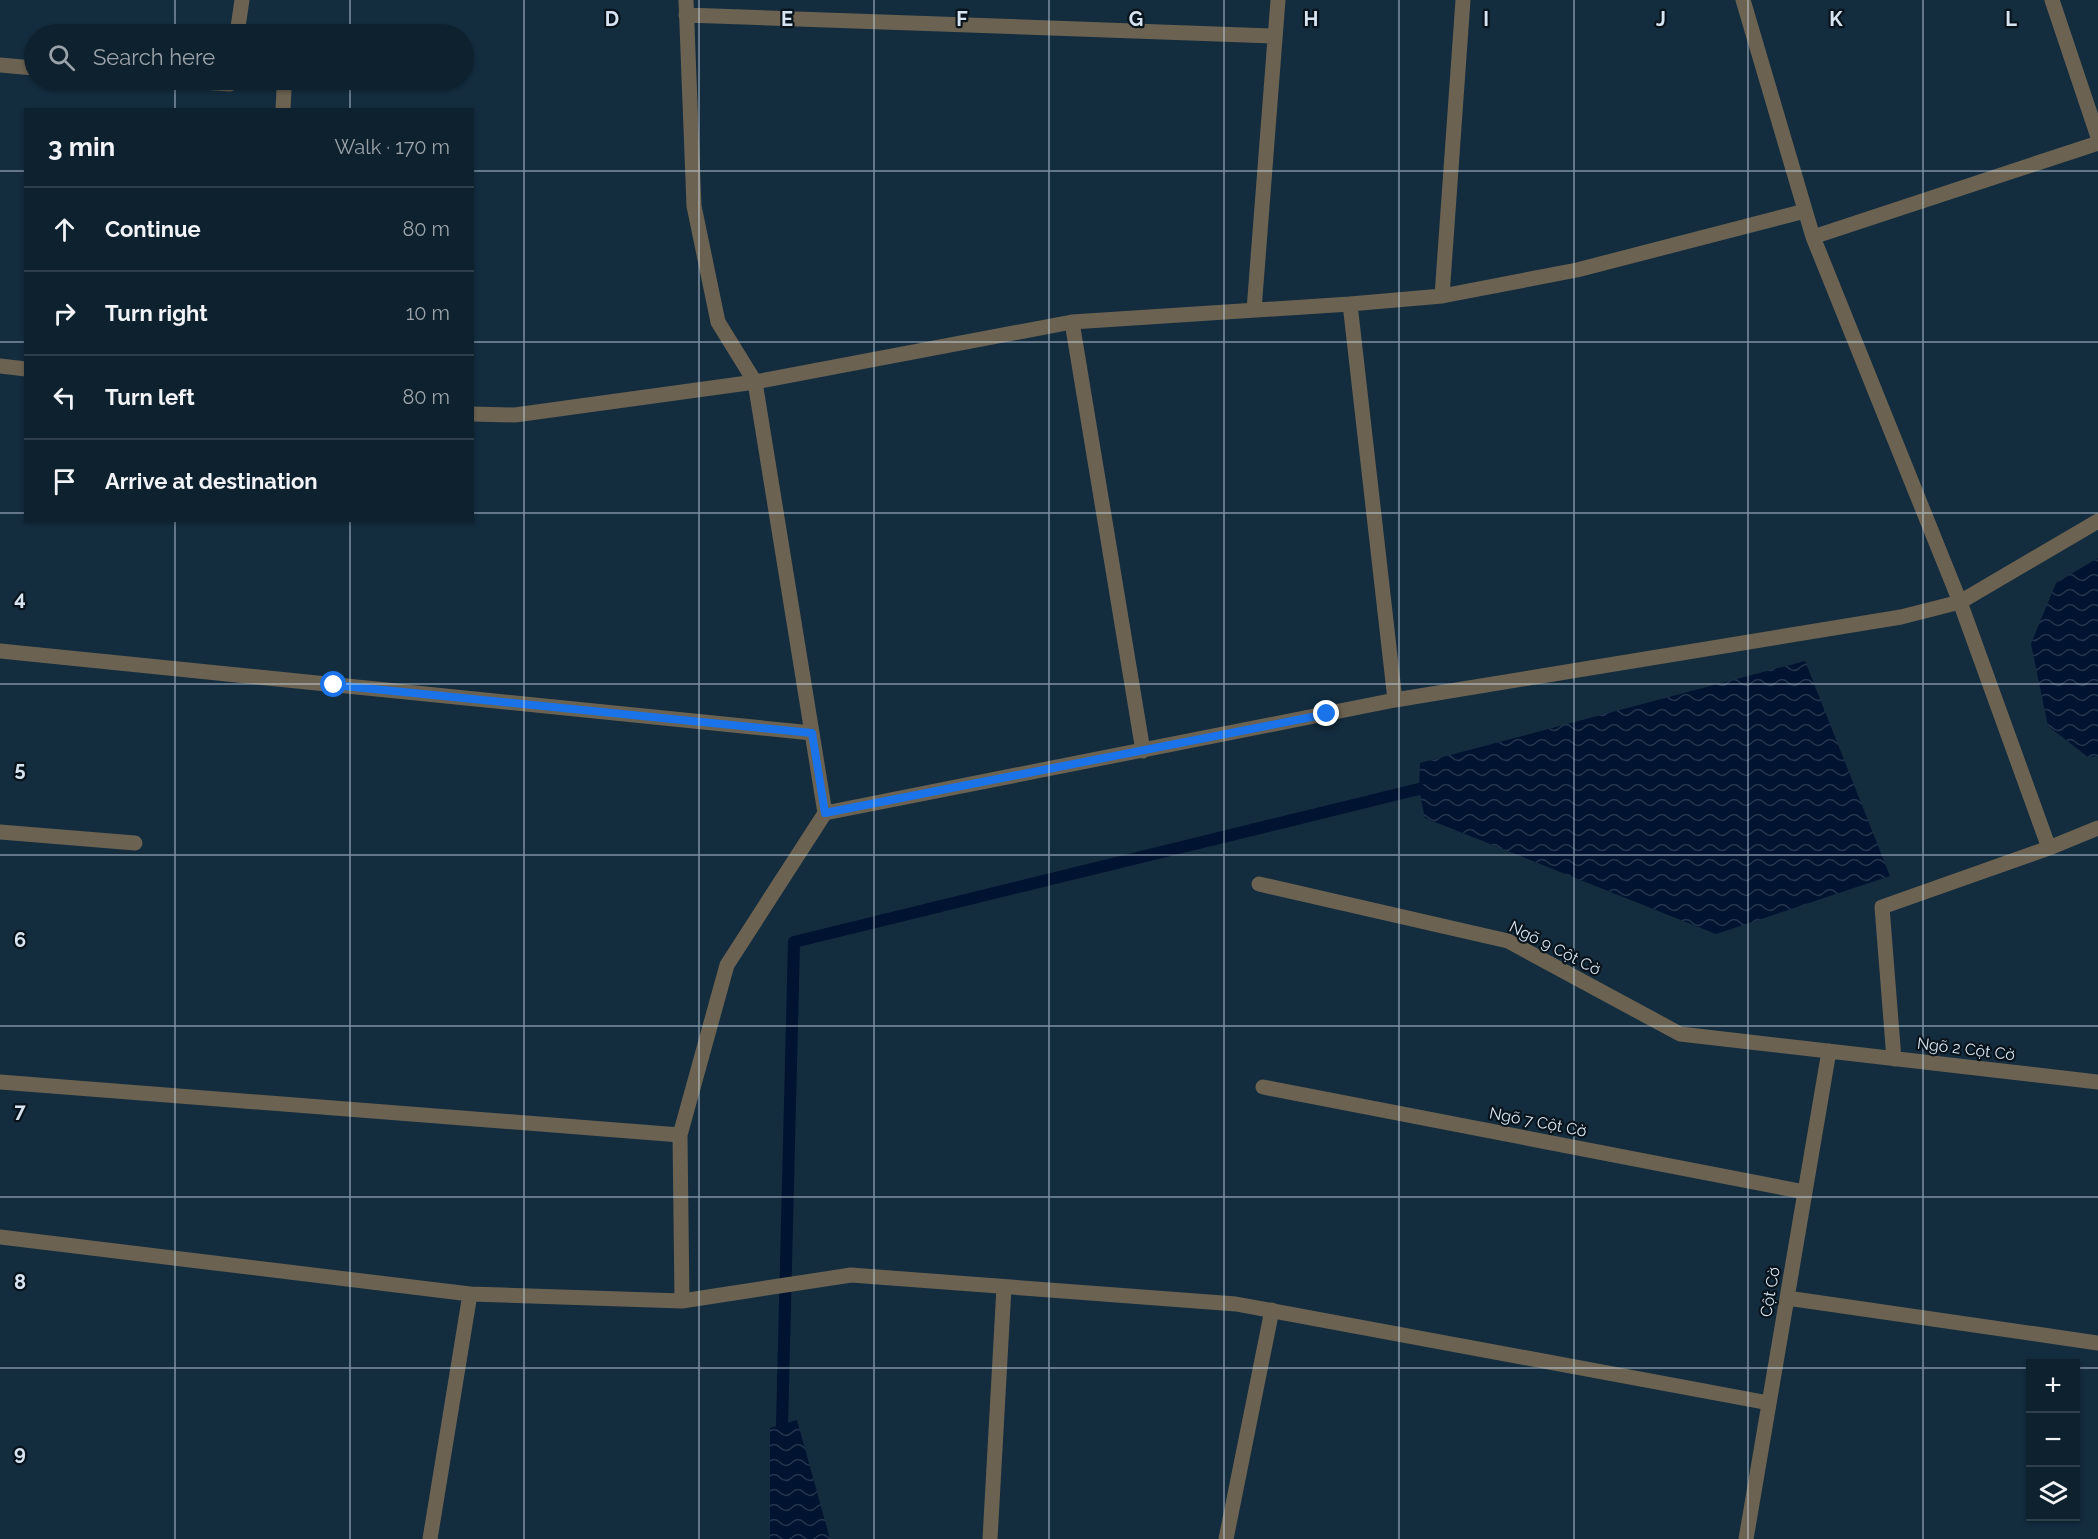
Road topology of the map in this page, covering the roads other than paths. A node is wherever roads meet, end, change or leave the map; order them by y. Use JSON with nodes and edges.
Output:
{"nodes":[{"id":1,"x":242,"y":0,"type":"edge"},
{"id":2,"x":1278,"y":0,"type":"edge"},
{"id":3,"x":1463,"y":0,"type":"edge"},
{"id":4,"x":1743,"y":0,"type":"edge"},
{"id":5,"x":2052,"y":0,"type":"edge"},
{"id":6,"x":686,"y":8,"type":"edge"},
{"id":7,"x":238,"y":24,"type":"edge"},
{"id":8,"x":1275,"y":36,"type":"junction"},
{"id":9,"x":0,"y":65,"type":"edge"},
{"id":10,"x":24,"y":67,"type":"edge"},
{"id":11,"x":284,"y":90,"type":"edge"},
{"id":12,"x":283,"y":108,"type":"edge"},
{"id":13,"x":2098,"y":137,"type":"edge"},
{"id":14,"x":2098,"y":143,"type":"edge"},
{"id":15,"x":1806,"y":211,"type":"junction"},
{"id":16,"x":1813,"y":237,"type":"junction"},
{"id":17,"x":1442,"y":296,"type":"junction"},
{"id":18,"x":1350,"y":304,"type":"junction"},
{"id":19,"x":1254,"y":310,"type":"junction"},
{"id":20,"x":1072,"y":322,"type":"junction"},
{"id":21,"x":0,"y":366,"type":"edge"},
{"id":22,"x":24,"y":369,"type":"edge"},
{"id":23,"x":755,"y":382,"type":"junction"},
{"id":24,"x":474,"y":414,"type":"edge"},
{"id":25,"x":2098,"y":521,"type":"edge"},
{"id":26,"x":1960,"y":602,"type":"junction"},
{"id":27,"x":0,"y":651,"type":"edge"},
{"id":28,"x":1395,"y":700,"type":"junction"},
{"id":29,"x":812,"y":733,"type":"junction"},
{"id":30,"x":1143,"y":751,"type":"junction"},
{"id":31,"x":825,"y":813,"type":"junction"},
{"id":32,"x":2098,"y":828,"type":"edge"},
{"id":33,"x":0,"y":832,"type":"edge"},
{"id":34,"x":135,"y":843,"type":"dead end"},
{"id":35,"x":2049,"y":848,"type":"junction"},
{"id":36,"x":1259,"y":884,"type":"dead end"},
{"id":37,"x":1829,"y":1051,"type":"junction"},
{"id":38,"x":1894,"y":1059,"type":"junction"},
{"id":39,"x":0,"y":1082,"type":"edge"},
{"id":40,"x":2098,"y":1082,"type":"edge"},
{"id":41,"x":1263,"y":1087,"type":"dead end"},
{"id":42,"x":680,"y":1135,"type":"junction"},
{"id":43,"x":1805,"y":1192,"type":"junction"},
{"id":44,"x":0,"y":1237,"type":"edge"},
{"id":45,"x":1004,"y":1287,"type":"junction"},
{"id":46,"x":470,"y":1294,"type":"junction"},
{"id":47,"x":1787,"y":1298,"type":"junction"},
{"id":48,"x":682,"y":1301,"type":"junction"},
{"id":49,"x":1272,"y":1310,"type":"junction"},
{"id":50,"x":2098,"y":1343,"type":"edge"},
{"id":51,"x":1769,"y":1403,"type":"junction"},
{"id":52,"x":430,"y":1539,"type":"edge"},
{"id":53,"x":990,"y":1539,"type":"edge"},
{"id":54,"x":1226,"y":1539,"type":"edge"},
{"id":55,"x":1746,"y":1539,"type":"edge"}],
"edges":[{"from":1,"to":7,"type":"street"},
{"from":2,"to":8,"type":"street"},
{"from":3,"to":17,"type":"street"},
{"from":4,"to":15,"type":"street"},
{"from":5,"to":13,"type":"street"},
{"from":6,"to":8,"type":"street"},
{"from":6,"to":23,"type":"street"},
{"from":8,"to":19,"type":"street"},
{"from":9,"to":10,"type":"street"},
{"from":11,"to":12,"type":"street"},
{"from":14,"to":16,"type":"street"},
{"from":15,"to":16,"type":"street"},
{"from":15,"to":17,"type":"street"},
{"from":16,"to":26,"type":"street"},
{"from":17,"to":18,"type":"street"},
{"from":18,"to":19,"type":"street"},
{"from":18,"to":28,"type":"street"},
{"from":19,"to":20,"type":"street"},
{"from":20,"to":23,"type":"street"},
{"from":20,"to":30,"type":"street"},
{"from":21,"to":22,"type":"street"},
{"from":23,"to":24,"type":"street"},
{"from":23,"to":29,"type":"street"},
{"from":25,"to":26,"type":"street"},
{"from":26,"to":28,"type":"street"},
{"from":26,"to":35,"type":"street"},
{"from":27,"to":29,"type":"street"},
{"from":28,"to":30,"type":"street"},
{"from":29,"to":31,"type":"street"},
{"from":30,"to":31,"type":"street"},
{"from":31,"to":42,"type":"street"},
{"from":32,"to":35,"type":"street"},
{"from":33,"to":34,"type":"street"},
{"from":35,"to":38,"type":"street"},
{"from":36,"to":37,"type":"street","name":"Ngõ 9 Cột Cờ"},
{"from":37,"to":38,"type":"street","name":"Ngõ 2 Cột Cờ"},
{"from":37,"to":43,"type":"street","name":"Cột Cờ"},
{"from":38,"to":40,"type":"street","name":"Ngõ 2 Cột Cờ"},
{"from":39,"to":42,"type":"street"},
{"from":41,"to":43,"type":"street","name":"Ngõ 7 Cột Cờ"},
{"from":42,"to":48,"type":"street"},
{"from":43,"to":47,"type":"street","name":"Cột Cờ"},
{"from":44,"to":46,"type":"street"},
{"from":45,"to":48,"type":"street"},
{"from":45,"to":49,"type":"street"},
{"from":45,"to":53,"type":"street"},
{"from":46,"to":48,"type":"street"},
{"from":46,"to":52,"type":"street"},
{"from":47,"to":50,"type":"street"},
{"from":47,"to":51,"type":"street","name":"Cột Cờ"},
{"from":49,"to":51,"type":"street"},
{"from":49,"to":54,"type":"street"},
{"from":51,"to":55,"type":"street","name":"Cột Cờ"}]}
